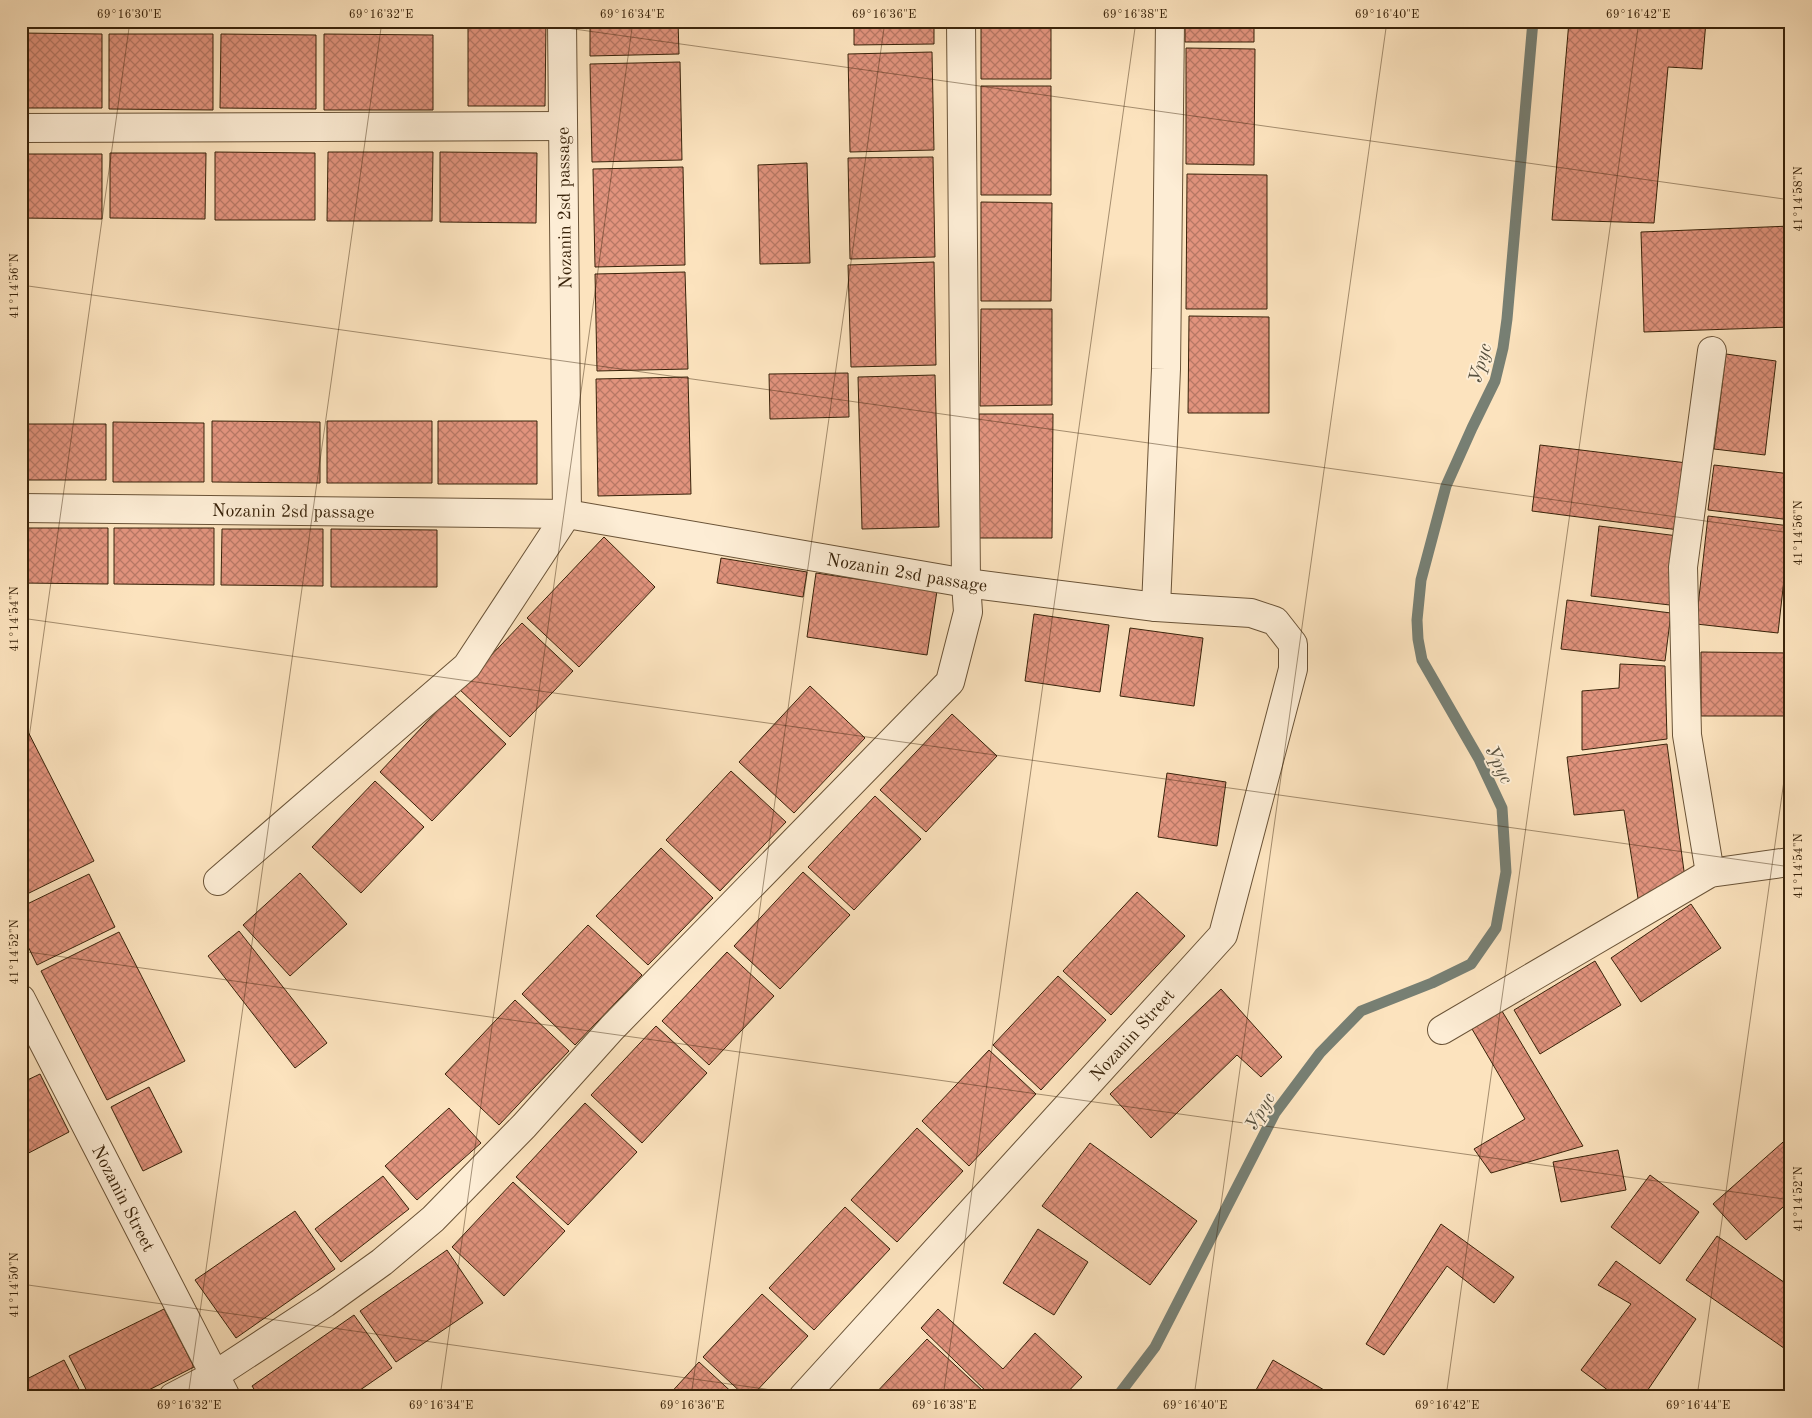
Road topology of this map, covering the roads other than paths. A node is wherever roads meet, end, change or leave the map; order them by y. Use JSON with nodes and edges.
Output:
{"nodes":[{"id":1,"x":562,"y":21,"type":"edge"},
{"id":2,"x":961,"y":21,"type":"edge"},
{"id":3,"x":1170,"y":21,"type":"edge"},
{"id":4,"x":563,"y":126,"type":"junction"},
{"id":5,"x":21,"y":128,"type":"edge"},
{"id":6,"x":1712,"y":351,"type":"dead end"},
{"id":7,"x":21,"y":508,"type":"edge"},
{"id":8,"x":567,"y":514,"type":"junction"},
{"id":9,"x":966,"y":583,"type":"junction"},
{"id":10,"x":1156,"y":607,"type":"junction"},
{"id":11,"x":1251,"y":613,"type":"joint"},
{"id":12,"x":1791,"y":864,"type":"edge"},
{"id":13,"x":1710,"y":874,"type":"junction"},
{"id":14,"x":218,"y":882,"type":"dead end"},
{"id":15,"x":21,"y":999,"type":"edge"},
{"id":16,"x":1442,"y":1030,"type":"dead end"},
{"id":17,"x":30,"y":1041,"type":"edge"},
{"id":18,"x":220,"y":1386,"type":"edge"},
{"id":19,"x":173,"y":1397,"type":"edge"},
{"id":20,"x":803,"y":1397,"type":"edge"}],
"edges":[{"from":1,"to":4,"type":"street","name":"Nozanin 2sd passage"},
{"from":2,"to":9,"type":"street"},
{"from":3,"to":10,"type":"street"},
{"from":4,"to":5,"type":"street"},
{"from":4,"to":8,"type":"street","name":"Nozanin 2sd passage"},
{"from":6,"to":13,"type":"street"},
{"from":7,"to":8,"type":"street","name":"Nozanin 2sd passage"},
{"from":8,"to":9,"type":"street","name":"Nozanin 2sd passage"},
{"from":8,"to":14,"type":"street"},
{"from":9,"to":10,"type":"street","name":"Nozanin 2sd passage"},
{"from":9,"to":18,"type":"street"},
{"from":10,"to":11,"type":"street","name":"Nozanin 2sd passage"},
{"from":11,"to":20,"type":"street","name":"Nozanin Street"},
{"from":12,"to":13,"type":"street"},
{"from":13,"to":16,"type":"street"},
{"from":15,"to":17,"type":"street","name":"Nozanin Street"},
{"from":17,"to":18,"type":"street","name":"Nozanin Street"},
{"from":18,"to":19,"type":"street"}]}
